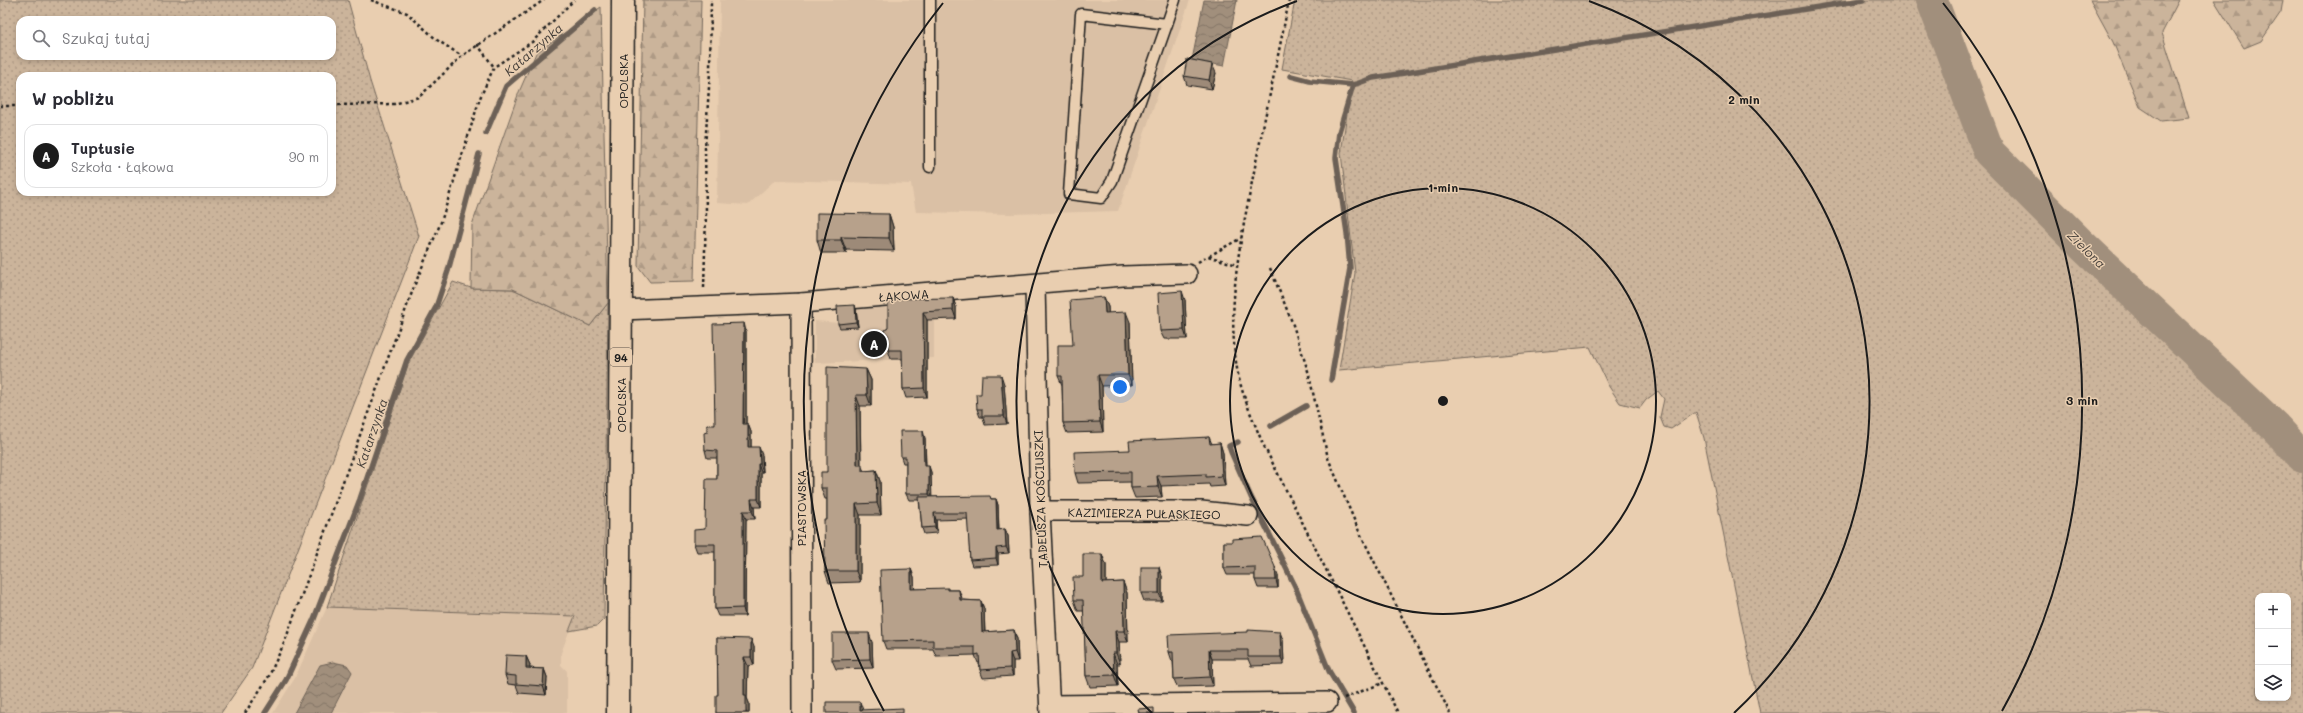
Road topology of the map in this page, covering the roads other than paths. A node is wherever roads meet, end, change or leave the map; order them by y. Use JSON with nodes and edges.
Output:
{"nodes":[{"id":1,"x":623,"y":0,"type":"edge"},
{"id":2,"x":930,"y":0,"type":"edge"},
{"id":3,"x":1175,"y":0,"type":"edge"},
{"id":4,"x":1167,"y":24,"type":"junction"},
{"id":5,"x":930,"y":167,"type":"dead end"},
{"id":6,"x":1187,"y":274,"type":"road end"},
{"id":7,"x":1034,"y":285,"type":"junction"},
{"id":8,"x":801,"y":303,"type":"junction"},
{"id":9,"x":621,"y":310,"type":"junction"},
{"id":10,"x":1040,"y":511,"type":"junction"},
{"id":11,"x":1248,"y":516,"type":"dead end"},
{"id":12,"x":1327,"y":702,"type":"dead end"},
{"id":13,"x":1050,"y":709,"type":"edge"},
{"id":14,"x":618,"y":713,"type":"edge"},
{"id":15,"x":802,"y":713,"type":"edge"}],
"edges":[{"from":1,"to":9,"type":"main road","name":"OPOLSKA","number":"94"},
{"from":2,"to":5,"type":"lane"},
{"from":3,"to":4,"type":"lane"},
{"from":4,"to":4,"type":"lane"},
{"from":6,"to":7,"type":"street","name":"ŁĄKOWA"},
{"from":7,"to":8,"type":"street","name":"ŁĄKOWA"},
{"from":7,"to":10,"type":"street","name":"TADEUSZA KOŚCIUSZKI"},
{"from":8,"to":9,"type":"street","name":"ŁĄKOWA"},
{"from":8,"to":15,"type":"street","name":"PIASTOWSKA"},
{"from":9,"to":14,"type":"main road","name":"OPOLSKA","number":"94"},
{"from":10,"to":11,"type":"street","name":"KAZIMIERZA PUŁASKIEGO"},
{"from":10,"to":13,"type":"street","name":"TADEUSZA KOŚCIUSZKI"},
{"from":12,"to":13,"type":"street"}]}
